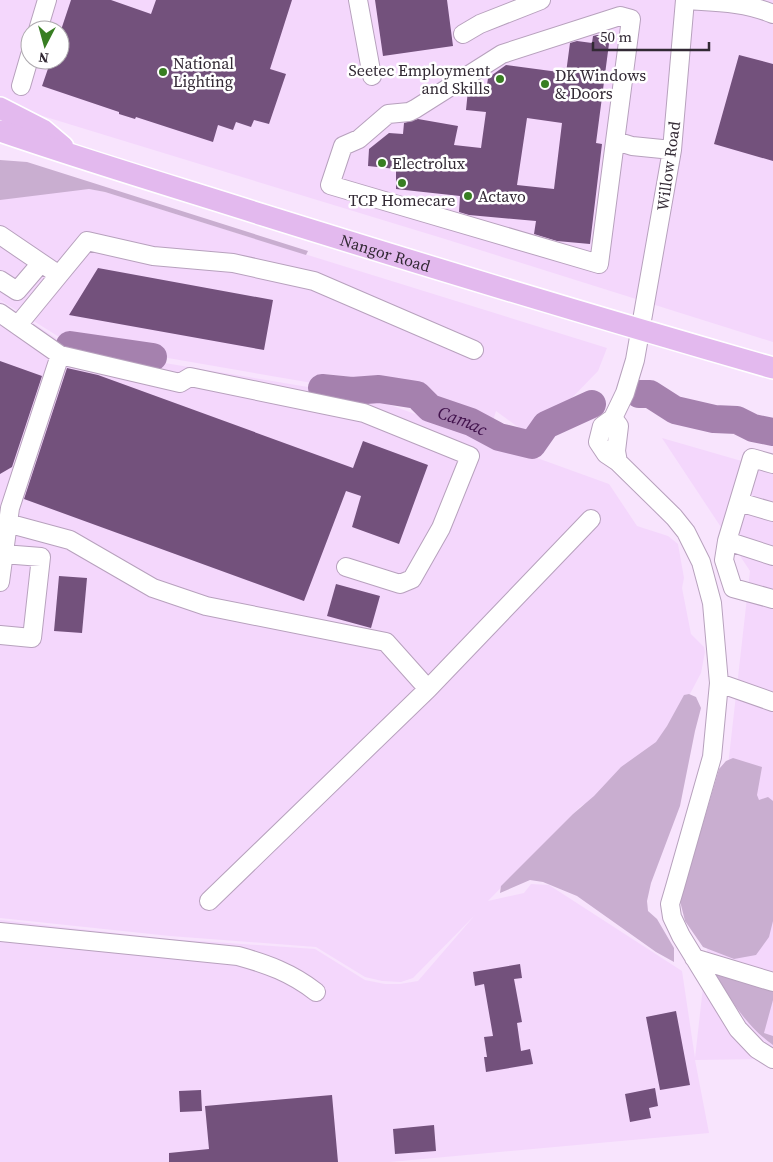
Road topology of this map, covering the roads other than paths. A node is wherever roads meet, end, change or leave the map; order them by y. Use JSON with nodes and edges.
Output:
{"nodes":[{"id":1,"x":47,"y":0,"type":"edge"},
{"id":2,"x":358,"y":0,"type":"edge"},
{"id":3,"x":541,"y":0,"type":"edge"},
{"id":4,"x":685,"y":0,"type":"edge"},
{"id":5,"x":773,"y":14,"type":"edge"},
{"id":6,"x":41,"y":20,"type":"edge"},
{"id":7,"x":463,"y":34,"type":"dead end"},
{"id":8,"x":26,"y":70,"type":"edge"},
{"id":9,"x":372,"y":76,"type":"dead end"},
{"id":10,"x":21,"y":86,"type":"dead end"},
{"id":11,"x":0,"y":108,"type":"edge"},
{"id":12,"x":6,"y":135,"type":"edge"},
{"id":13,"x":616,"y":141,"type":"junction"},
{"id":14,"x":672,"y":150,"type":"junction"},
{"id":15,"x":71,"y":155,"type":"junction"},
{"id":16,"x":0,"y":235,"type":"edge"},
{"id":17,"x":41,"y":263,"type":"junction"},
{"id":18,"x":59,"y":275,"type":"junction"},
{"id":19,"x":0,"y":280,"type":"edge"},
{"id":20,"x":0,"y":313,"type":"edge"},
{"id":21,"x":18,"y":325,"type":"junction"},
{"id":22,"x":640,"y":330,"type":"junction"},
{"id":23,"x":474,"y":350,"type":"dead end"},
{"id":24,"x":60,"y":355,"type":"junction"},
{"id":25,"x":773,"y":368,"type":"edge"},
{"id":26,"x":773,"y":464,"type":"edge"},
{"id":27,"x":739,"y":502,"type":"junction"},
{"id":28,"x":773,"y":512,"type":"edge"},
{"id":29,"x":591,"y":519,"type":"dead end"},
{"id":30,"x":4,"y":523,"type":"edge"},
{"id":31,"x":727,"y":541,"type":"junction"},
{"id":32,"x":3,"y":554,"type":"junction"},
{"id":33,"x":773,"y":556,"type":"edge"},
{"id":34,"x":346,"y":567,"type":"dead end"},
{"id":35,"x":0,"y":582,"type":"edge"},
{"id":36,"x":773,"y":599,"type":"edge"},
{"id":37,"x":0,"y":635,"type":"edge"},
{"id":38,"x":719,"y":683,"type":"junction"},
{"id":39,"x":428,"y":688,"type":"junction"},
{"id":40,"x":773,"y":702,"type":"edge"},
{"id":41,"x":209,"y":901,"type":"dead end"},
{"id":42,"x":0,"y":932,"type":"edge"},
{"id":43,"x":694,"y":958,"type":"junction"},
{"id":44,"x":773,"y":982,"type":"edge"},
{"id":45,"x":316,"y":992,"type":"dead end"},
{"id":46,"x":773,"y":1059,"type":"edge"}],
"edges":[{"from":1,"to":6,"type":"street"},
{"from":2,"to":9,"type":"street"},
{"from":3,"to":7,"type":"street"},
{"from":4,"to":5,"type":"street"},
{"from":4,"to":14,"type":"street","name":"Willow Road"},
{"from":8,"to":10,"type":"street"},
{"from":11,"to":15,"type":"main road"},
{"from":12,"to":15,"type":"main road","name":"Nangor Road"},
{"from":13,"to":13,"type":"street"},
{"from":13,"to":14,"type":"street"},
{"from":14,"to":22,"type":"street","name":"Willow Road"},
{"from":15,"to":22,"type":"main road","name":"Nangor Road"},
{"from":16,"to":17,"type":"street"},
{"from":17,"to":18,"type":"street"},
{"from":17,"to":19,"type":"street"},
{"from":18,"to":21,"type":"street"},
{"from":18,"to":23,"type":"street"},
{"from":20,"to":21,"type":"street"},
{"from":21,"to":24,"type":"street"},
{"from":22,"to":25,"type":"main road","name":"Nangor Road"},
{"from":22,"to":38,"type":"street","name":"Willow Road"},
{"from":24,"to":30,"type":"street"},
{"from":24,"to":34,"type":"street"},
{"from":26,"to":27,"type":"street"},
{"from":27,"to":28,"type":"street"},
{"from":27,"to":31,"type":"street"},
{"from":29,"to":39,"type":"street"},
{"from":30,"to":32,"type":"street"},
{"from":30,"to":39,"type":"street"},
{"from":31,"to":33,"type":"street"},
{"from":31,"to":36,"type":"street"},
{"from":32,"to":35,"type":"street"},
{"from":32,"to":37,"type":"street"},
{"from":38,"to":40,"type":"street"},
{"from":38,"to":43,"type":"street"},
{"from":39,"to":41,"type":"street"},
{"from":42,"to":45,"type":"street"},
{"from":43,"to":44,"type":"street"},
{"from":43,"to":46,"type":"street"}]}
